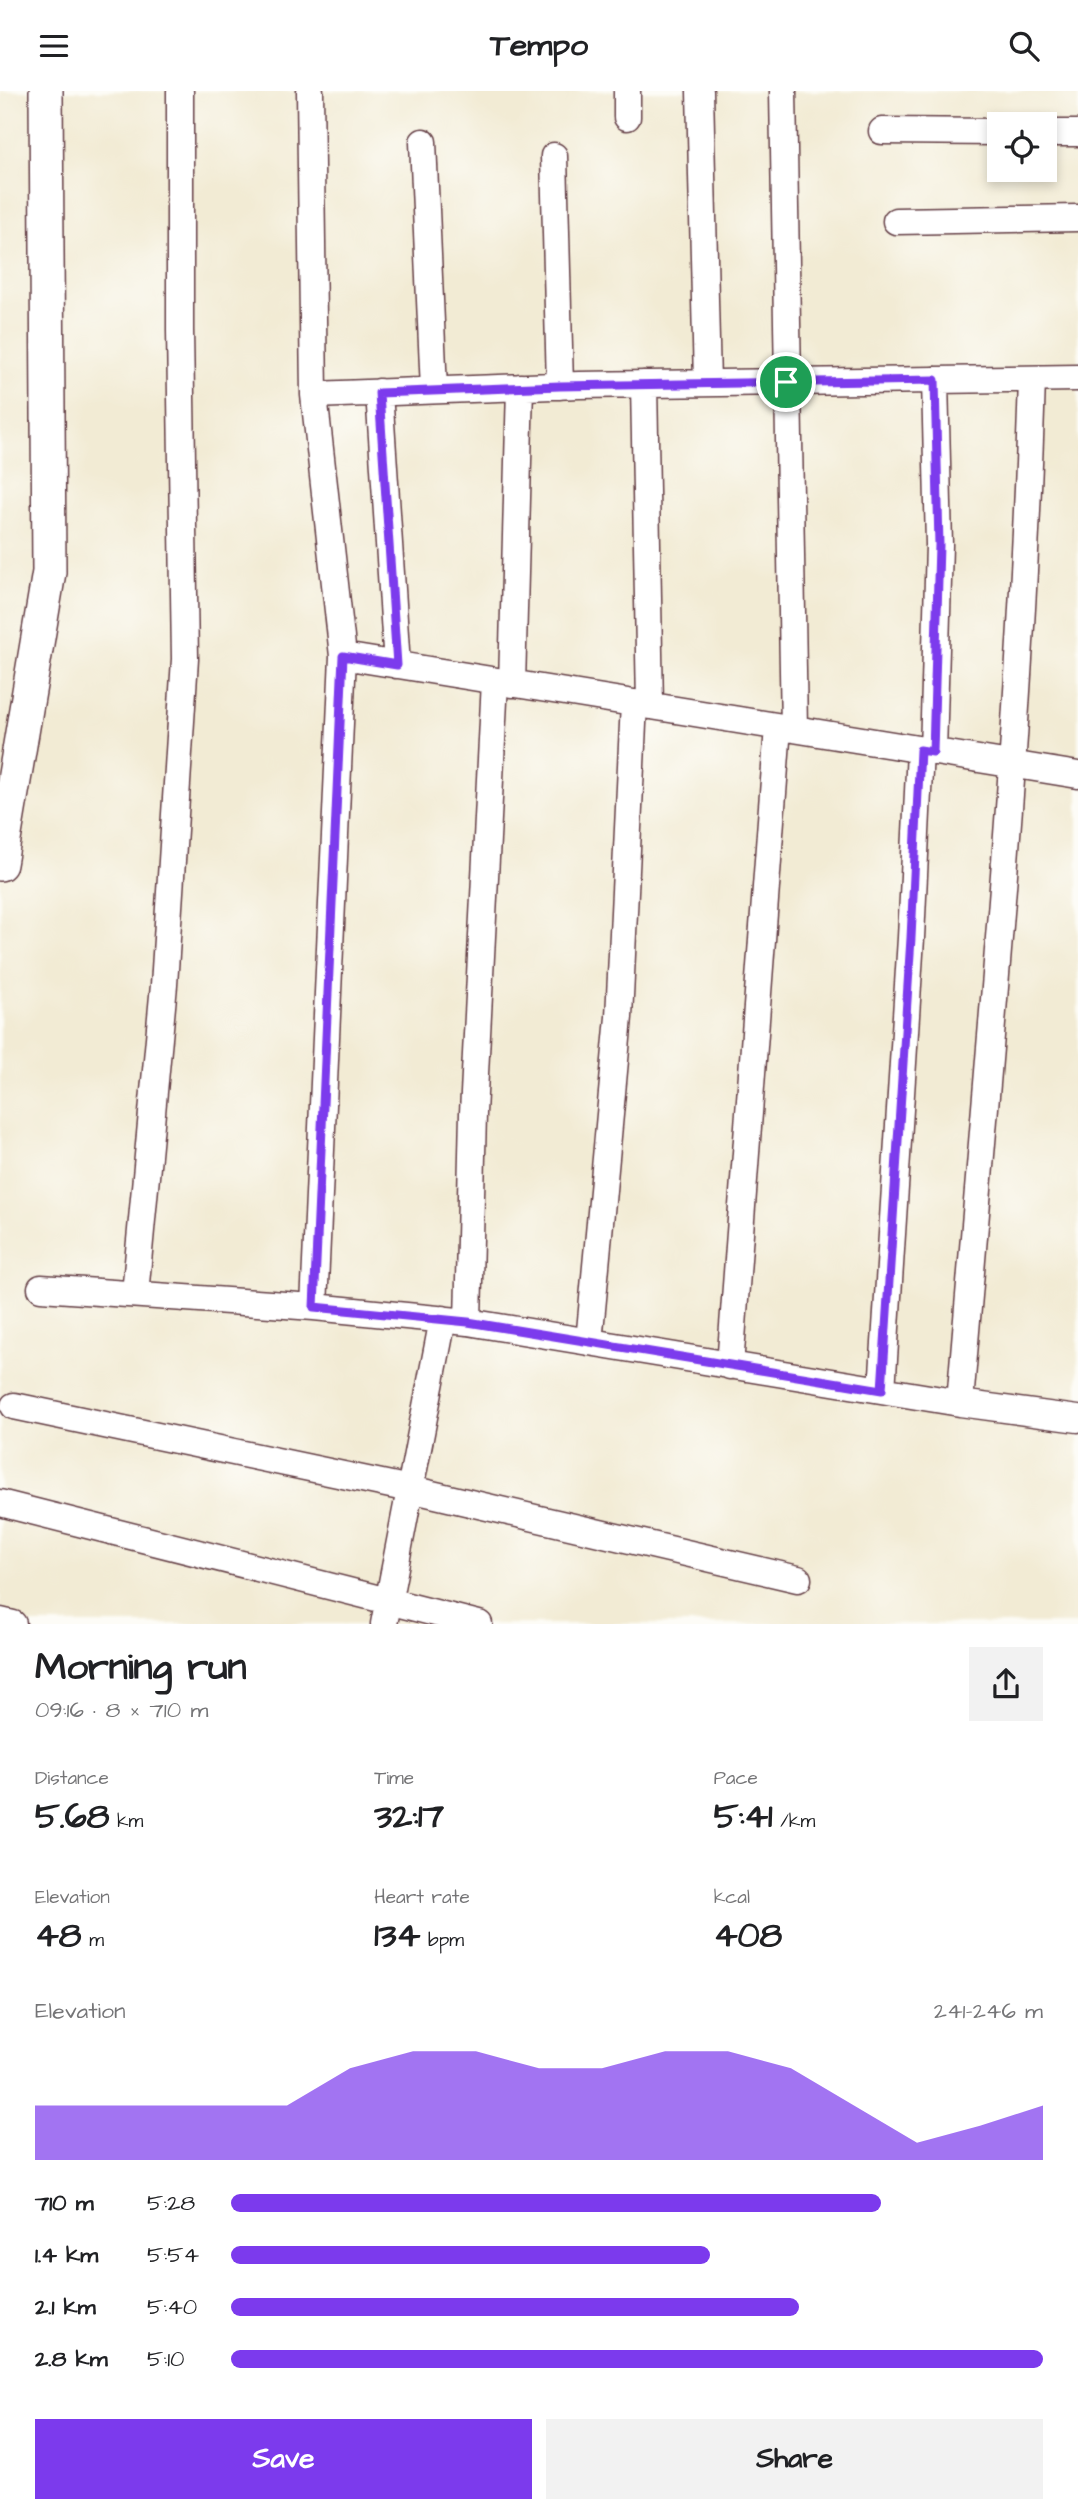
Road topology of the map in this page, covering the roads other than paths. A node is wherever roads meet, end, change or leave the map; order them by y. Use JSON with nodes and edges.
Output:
{"nodes":[{"id":1,"x":46,"y":91,"type":"edge"},
{"id":2,"x":180,"y":91,"type":"edge"},
{"id":3,"x":310,"y":91,"type":"edge"},
{"id":4,"x":627,"y":91,"type":"edge"},
{"id":5,"x":700,"y":91,"type":"edge"},
{"id":6,"x":783,"y":91,"type":"edge"},
{"id":7,"x":627,"y":117,"type":"dead end"},
{"id":8,"x":882,"y":131,"type":"dead end"},
{"id":9,"x":987,"y":132,"type":"edge"},
{"id":10,"x":1057,"y":132,"type":"edge"},
{"id":11,"x":1078,"y":133,"type":"edge"},
{"id":12,"x":423,"y":142,"type":"dead end"},
{"id":13,"x":554,"y":156,"type":"dead end"},
{"id":14,"x":1078,"y":218,"type":"edge"},
{"id":15,"x":896,"y":221,"type":"dead end"},
{"id":16,"x":1078,"y":378,"type":"edge"},
{"id":17,"x":1032,"y":379,"type":"junction"},
{"id":18,"x":935,"y":380,"type":"junction"},
{"id":19,"x":786,"y":382,"type":"junction"},
{"id":20,"x":707,"y":383,"type":"junction"},
{"id":21,"x":644,"y":384,"type":"junction"},
{"id":22,"x":560,"y":386,"type":"junction"},
{"id":23,"x":520,"y":387,"type":"junction"},
{"id":24,"x":434,"y":390,"type":"junction"},
{"id":25,"x":379,"y":393,"type":"junction"},
{"id":26,"x":314,"y":395,"type":"junction"},
{"id":27,"x":343,"y":656,"type":"junction"},
{"id":28,"x":397,"y":665,"type":"junction"},
{"id":29,"x":504,"y":682,"type":"junction"},
{"id":30,"x":642,"y":705,"type":"junction"},
{"id":31,"x":786,"y":728,"type":"junction"},
{"id":32,"x":926,"y":751,"type":"junction"},
{"id":33,"x":1013,"y":765,"type":"junction"},
{"id":34,"x":1078,"y":775,"type":"edge"},
{"id":35,"x":0,"y":864,"type":"edge"},
{"id":36,"x":41,"y":1288,"type":"dead end"},
{"id":37,"x":135,"y":1294,"type":"junction"},
{"id":38,"x":314,"y":1307,"type":"junction"},
{"id":39,"x":456,"y":1321,"type":"junction"},
{"id":40,"x":589,"y":1342,"type":"junction"},
{"id":41,"x":730,"y":1366,"type":"junction"},
{"id":42,"x":882,"y":1390,"type":"junction"},
{"id":43,"x":960,"y":1403,"type":"junction"},
{"id":44,"x":14,"y":1406,"type":"dead end"},
{"id":45,"x":1078,"y":1419,"type":"edge"},
{"id":46,"x":410,"y":1489,"type":"junction"},
{"id":47,"x":0,"y":1503,"type":"edge"},
{"id":48,"x":798,"y":1579,"type":"dead end"},
{"id":49,"x":386,"y":1613,"type":"edge"},
{"id":50,"x":0,"y":1621,"type":"edge"},
{"id":51,"x":13,"y":1624,"type":"edge"},
{"id":52,"x":479,"y":1624,"type":"edge"}],
"edges":[{"from":1,"to":35,"type":"street"},
{"from":2,"to":37,"type":"street"},
{"from":3,"to":26,"type":"street"},
{"from":4,"to":7,"type":"street"},
{"from":5,"to":20,"type":"street"},
{"from":6,"to":19,"type":"street"},
{"from":8,"to":9,"type":"street"},
{"from":10,"to":11,"type":"street"},
{"from":12,"to":24,"type":"street"},
{"from":13,"to":22,"type":"street"},
{"from":14,"to":15,"type":"street"},
{"from":16,"to":17,"type":"street"},
{"from":17,"to":18,"type":"street"},
{"from":17,"to":33,"type":"street"},
{"from":18,"to":19,"type":"street"},
{"from":18,"to":32,"type":"street"},
{"from":19,"to":20,"type":"street"},
{"from":19,"to":31,"type":"street"},
{"from":20,"to":21,"type":"street"},
{"from":21,"to":22,"type":"street"},
{"from":21,"to":30,"type":"street"},
{"from":22,"to":23,"type":"street"},
{"from":23,"to":24,"type":"street"},
{"from":23,"to":29,"type":"street"},
{"from":24,"to":25,"type":"street"},
{"from":25,"to":26,"type":"street"},
{"from":25,"to":28,"type":"street"},
{"from":26,"to":27,"type":"street"},
{"from":27,"to":28,"type":"street"},
{"from":27,"to":38,"type":"street"},
{"from":28,"to":29,"type":"street"},
{"from":29,"to":30,"type":"street"},
{"from":29,"to":39,"type":"street"},
{"from":30,"to":31,"type":"street"},
{"from":30,"to":40,"type":"street"},
{"from":31,"to":32,"type":"street"},
{"from":31,"to":41,"type":"street"},
{"from":32,"to":33,"type":"street"},
{"from":32,"to":42,"type":"street"},
{"from":33,"to":34,"type":"street"},
{"from":33,"to":43,"type":"street"},
{"from":36,"to":37,"type":"street"},
{"from":37,"to":38,"type":"street"},
{"from":38,"to":39,"type":"street"},
{"from":39,"to":40,"type":"street"},
{"from":39,"to":46,"type":"street"},
{"from":40,"to":41,"type":"street"},
{"from":41,"to":42,"type":"street"},
{"from":42,"to":43,"type":"street"},
{"from":43,"to":45,"type":"street"},
{"from":44,"to":46,"type":"street"},
{"from":46,"to":48,"type":"street"},
{"from":46,"to":49,"type":"street"},
{"from":47,"to":49,"type":"street"},
{"from":49,"to":52,"type":"street"},
{"from":50,"to":51,"type":"street"}]}
